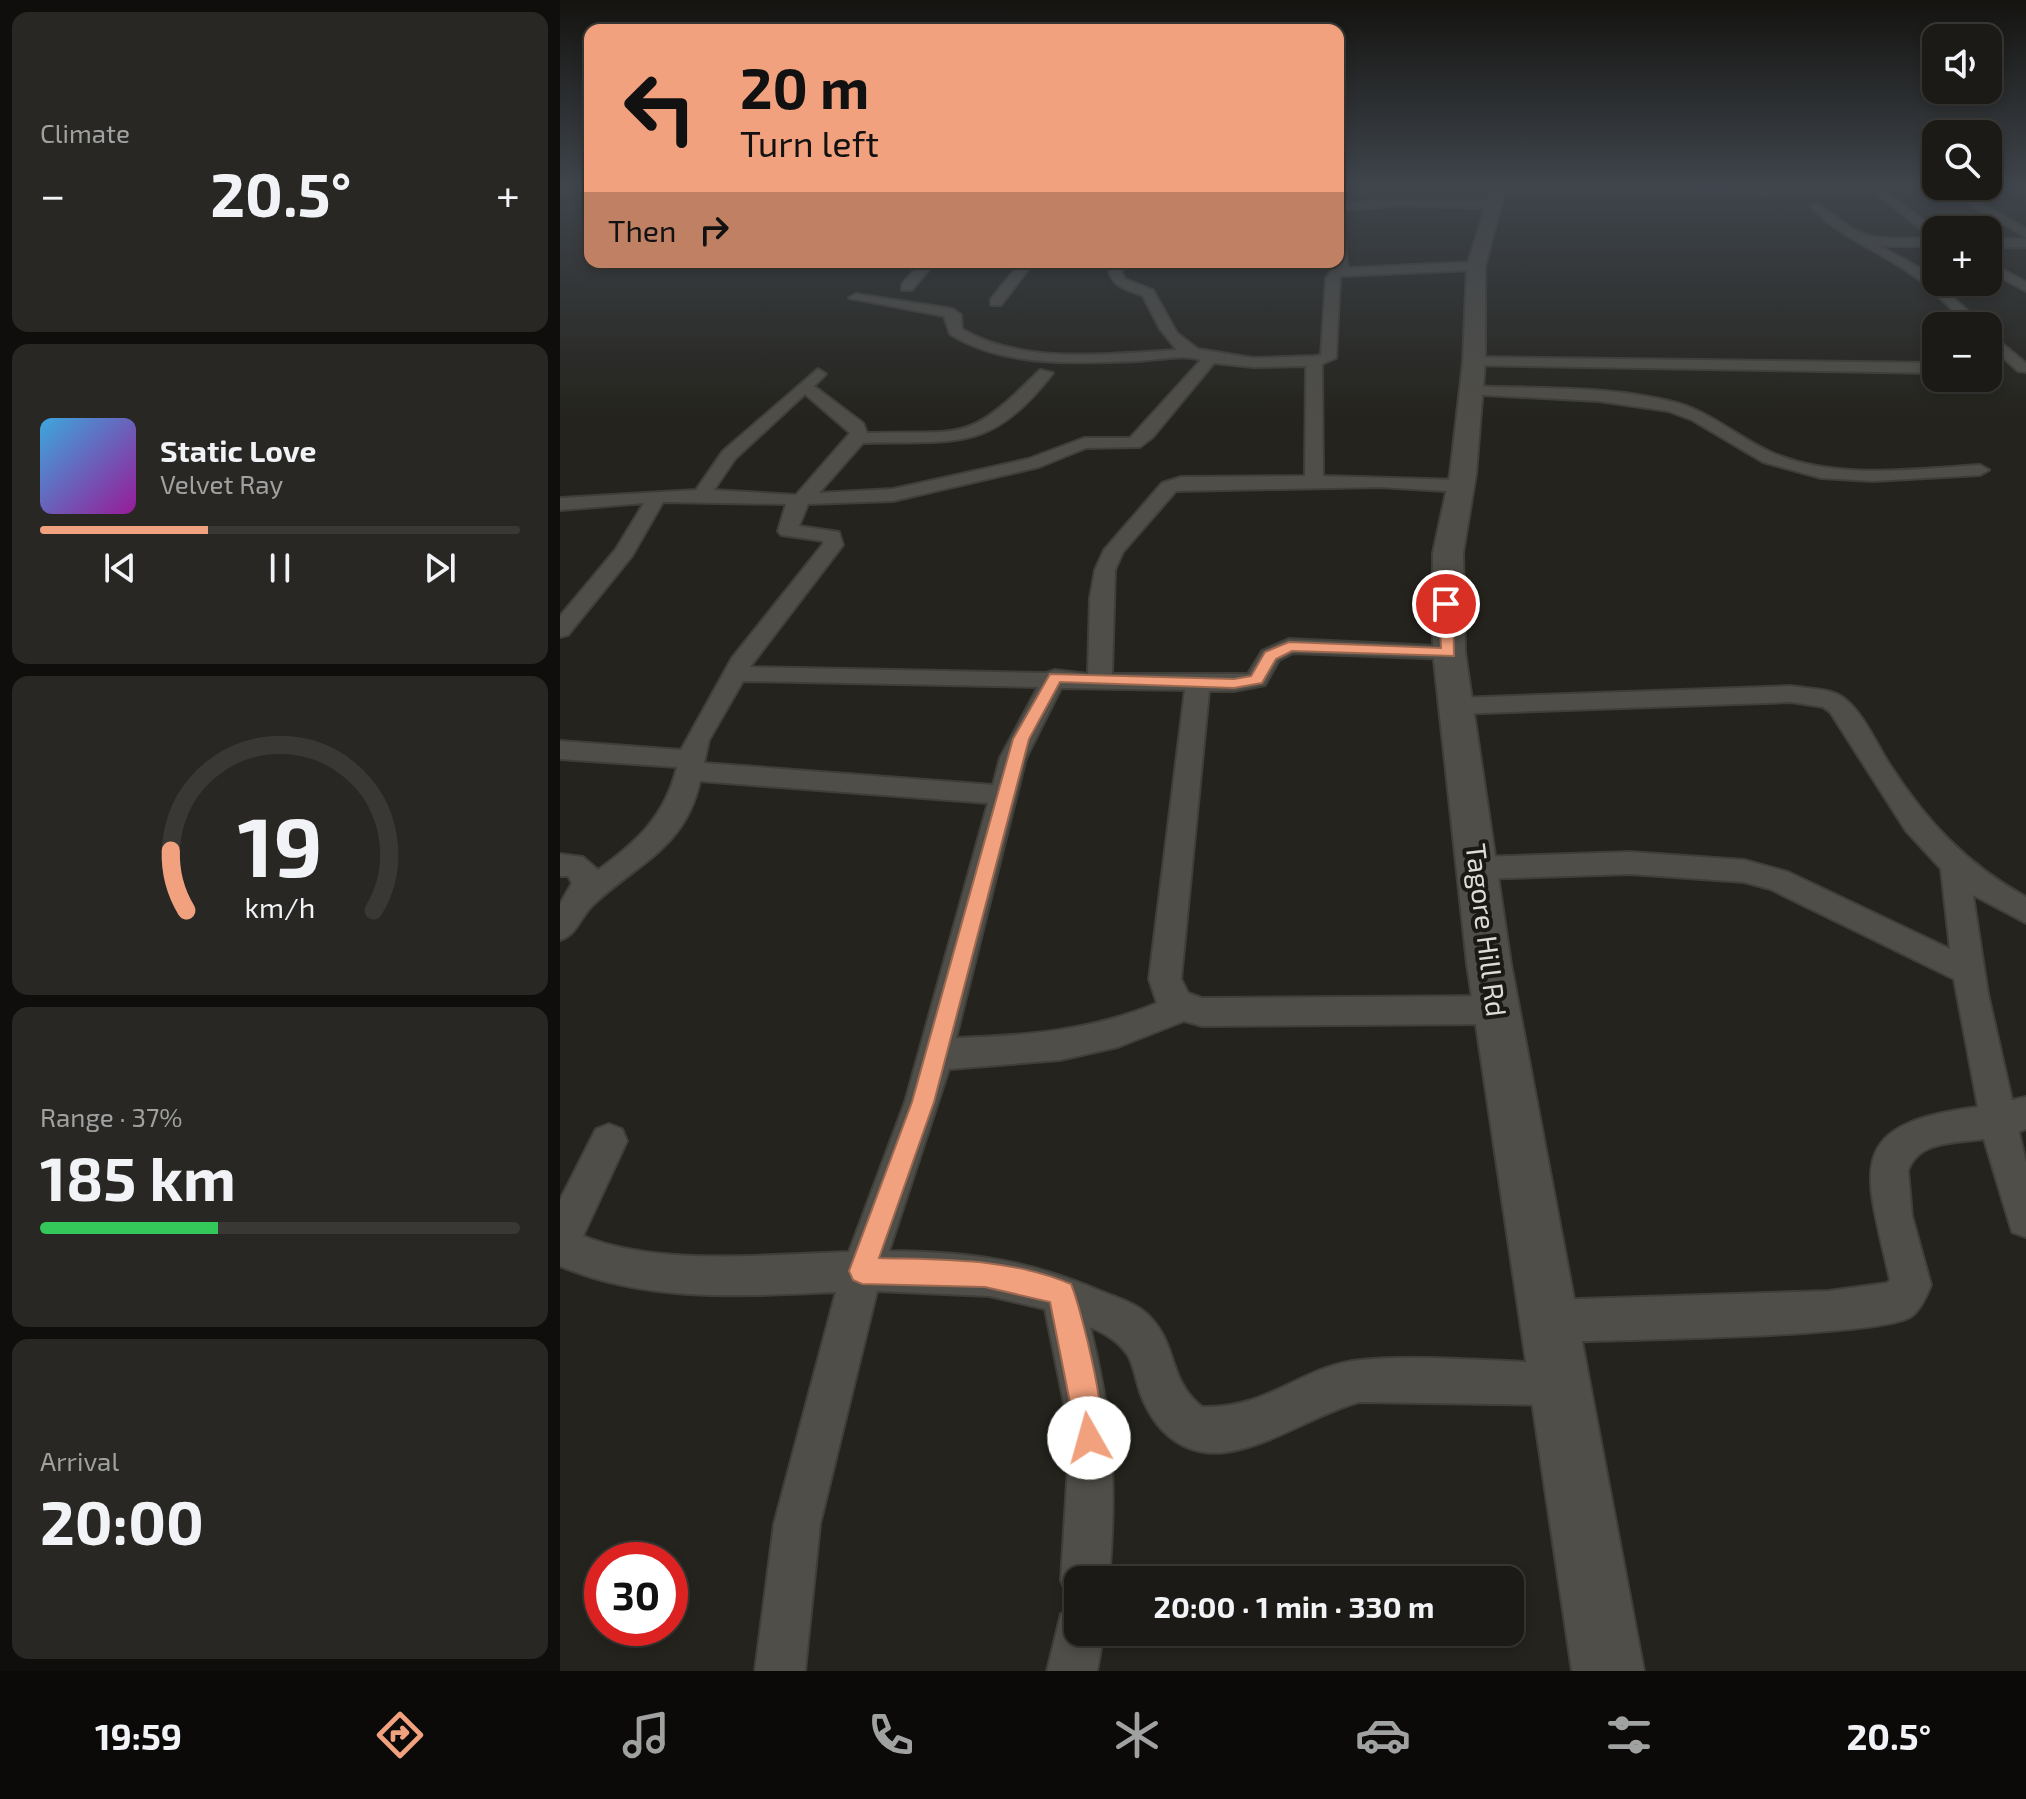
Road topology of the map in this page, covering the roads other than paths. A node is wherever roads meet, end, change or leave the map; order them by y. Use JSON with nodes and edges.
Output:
{"nodes":[{"id":1,"x":1906,"y":265,"type":"edge"},
{"id":2,"x":1476,"y":266,"type":"joint"},
{"id":3,"x":924,"y":268,"type":"edge"},
{"id":4,"x":1023,"y":268,"type":"edge"},
{"id":5,"x":1118,"y":268,"type":"edge"},
{"id":6,"x":1342,"y":268,"type":"edge"},
{"id":7,"x":1342,"y":271,"type":"junction"},
{"id":8,"x":2002,"y":274,"type":"edge"},
{"id":9,"x":907,"y":287,"type":"dead end"},
{"id":10,"x":2026,"y":287,"type":"edge"},
{"id":11,"x":856,"y":298,"type":"dead end"},
{"id":12,"x":996,"y":302,"type":"dead end"},
{"id":13,"x":1962,"y":312,"type":"edge"},
{"id":14,"x":2002,"y":350,"type":"edge"},
{"id":15,"x":1201,"y":355,"type":"junction"},
{"id":16,"x":1314,"y":361,"type":"junction"},
{"id":17,"x":1922,"y":368,"type":"edge"},
{"id":18,"x":2002,"y":368,"type":"edge"},
{"id":19,"x":2025,"y":372,"type":"edge"},
{"id":20,"x":1045,"y":373,"type":"dead end"},
{"id":21,"x":1473,"y":376,"type":"junction"},
{"id":22,"x":858,"y":438,"type":"junction"},
{"id":23,"x":1980,"y":470,"type":"dead end"},
{"id":24,"x":1314,"y":481,"type":"junction"},
{"id":25,"x":1461,"y":486,"type":"junction"},
{"id":26,"x":700,"y":497,"type":"junction"},
{"id":27,"x":656,"y":498,"type":"junction"},
{"id":28,"x":799,"y":503,"type":"junction"},
{"id":29,"x":560,"y":504,"type":"edge"},
{"id":30,"x":560,"y":630,"type":"edge"},
{"id":31,"x":1449,"y":652,"type":"junction"},
{"id":32,"x":738,"y":669,"type":"junction"},
{"id":33,"x":1055,"y":677,"type":"junction"},
{"id":34,"x":1100,"y":679,"type":"junction"},
{"id":35,"x":1198,"y":683,"type":"junction"},
{"id":36,"x":1456,"y":706,"type":"junction"},
{"id":37,"x":560,"y":750,"type":"edge"},
{"id":38,"x":690,"y":765,"type":"junction"},
{"id":39,"x":1003,"y":795,"type":"junction"},
{"id":40,"x":560,"y":865,"type":"edge"},
{"id":41,"x":1478,"y":868,"type":"junction"},
{"id":42,"x":1955,"y":869,"type":"junction"},
{"id":43,"x":581,"y":898,"type":"junction"},
{"id":44,"x":2026,"y":911,"type":"edge"},
{"id":45,"x":560,"y":928,"type":"edge"},
{"id":46,"x":1969,"y":972,"type":"junction"},
{"id":47,"x":1180,"y":1008,"type":"junction"},
{"id":48,"x":1496,"y":1010,"type":"junction"},
{"id":49,"x":936,"y":1054,"type":"junction"},
{"id":50,"x":2012,"y":1117,"type":"edge"},
{"id":51,"x":609,"y":1141,"type":"dead end"},
{"id":52,"x":2026,"y":1218,"type":"edge"},
{"id":53,"x":560,"y":1243,"type":"edge"},
{"id":54,"x":862,"y":1271,"type":"junction"},
{"id":55,"x":1062,"y":1293,"type":"junction"},
{"id":56,"x":1548,"y":1321,"type":"junction"},
{"id":57,"x":1559,"y":1384,"type":"junction"},
{"id":58,"x":1087,"y":1566,"type":"edge"},
{"id":59,"x":1076,"y":1646,"type":"edge"},
{"id":60,"x":780,"y":1671,"type":"edge"},
{"id":61,"x":1072,"y":1671,"type":"edge"},
{"id":62,"x":1608,"y":1671,"type":"edge"}],
"edges":[{"from":1,"to":13,"type":"street"},
{"from":2,"to":7,"type":"street"},
{"from":2,"to":21,"type":"main road","name":"Tagore Hill Rd"},
{"from":3,"to":9,"type":"street"},
{"from":4,"to":12,"type":"street"},
{"from":5,"to":15,"type":"street"},
{"from":6,"to":7,"type":"street"},
{"from":7,"to":16,"type":"street"},
{"from":8,"to":10,"type":"street"},
{"from":11,"to":15,"type":"street"},
{"from":14,"to":19,"type":"street"},
{"from":15,"to":16,"type":"street"},
{"from":15,"to":28,"type":"street"},
{"from":16,"to":24,"type":"street"},
{"from":17,"to":21,"type":"street"},
{"from":18,"to":19,"type":"street"},
{"from":20,"to":22,"type":"street"},
{"from":21,"to":23,"type":"street"},
{"from":21,"to":25,"type":"main road","name":"Tagore Hill Rd"},
{"from":22,"to":26,"type":"street"},
{"from":22,"to":28,"type":"street"},
{"from":24,"to":25,"type":"street"},
{"from":24,"to":34,"type":"street"},
{"from":25,"to":31,"type":"main road","name":"Tagore Hill Rd"},
{"from":26,"to":27,"type":"street"},
{"from":26,"to":28,"type":"street"},
{"from":27,"to":29,"type":"street"},
{"from":27,"to":30,"type":"street"},
{"from":28,"to":32,"type":"street"},
{"from":31,"to":35,"type":"street"},
{"from":31,"to":36,"type":"main road","name":"Tagore Hill Rd"},
{"from":32,"to":33,"type":"street"},
{"from":32,"to":38,"type":"street"},
{"from":33,"to":34,"type":"street"},
{"from":33,"to":39,"type":"street"},
{"from":34,"to":35,"type":"street"},
{"from":35,"to":47,"type":"street"},
{"from":36,"to":41,"type":"main road","name":"Tagore Hill Rd"},
{"from":36,"to":42,"type":"street"},
{"from":37,"to":38,"type":"street"},
{"from":38,"to":39,"type":"street"},
{"from":38,"to":43,"type":"street"},
{"from":39,"to":49,"type":"street"},
{"from":40,"to":43,"type":"street"},
{"from":41,"to":46,"type":"street"},
{"from":41,"to":48,"type":"main road","name":"Tagore Hill Rd"},
{"from":42,"to":44,"type":"street"},
{"from":42,"to":46,"type":"street"},
{"from":43,"to":45,"type":"street"},
{"from":46,"to":50,"type":"street"},
{"from":47,"to":48,"type":"street"},
{"from":47,"to":49,"type":"street"},
{"from":48,"to":56,"type":"main road","name":"Tagore Hill Rd"},
{"from":49,"to":54,"type":"street"},
{"from":50,"to":52,"type":"street"},
{"from":50,"to":56,"type":"street"},
{"from":51,"to":53,"type":"street"},
{"from":53,"to":54,"type":"street"},
{"from":54,"to":55,"type":"street"},
{"from":54,"to":60,"type":"street"},
{"from":55,"to":57,"type":"street"},
{"from":55,"to":58,"type":"street"},
{"from":56,"to":57,"type":"main road","name":"Tagore Hill Rd"},
{"from":57,"to":62,"type":"main road","name":"Tagore Hill Rd"},
{"from":59,"to":61,"type":"street"}]}
